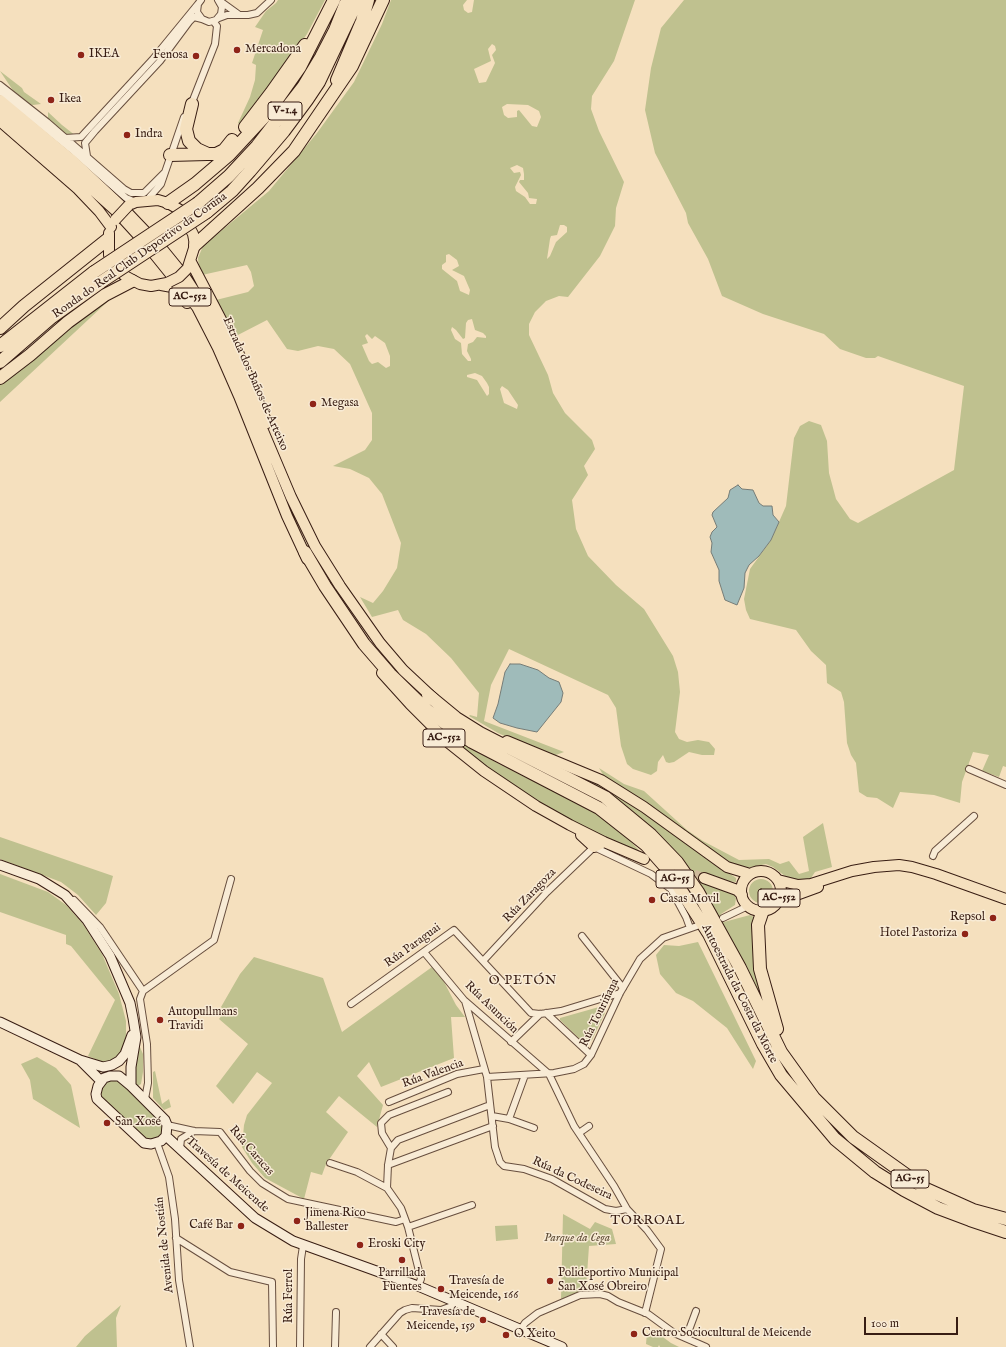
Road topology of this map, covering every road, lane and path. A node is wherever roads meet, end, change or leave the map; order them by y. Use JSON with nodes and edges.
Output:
{"nodes":[{"id":1,"x":219,"y":0,"type":"edge"},
{"id":2,"x":271,"y":0,"type":"edge"},
{"id":3,"x":329,"y":0,"type":"edge"},
{"id":4,"x":334,"y":0,"type":"edge"},
{"id":5,"x":347,"y":0,"type":"edge"},
{"id":6,"x":358,"y":0,"type":"edge"},
{"id":7,"x":368,"y":0,"type":"edge"},
{"id":8,"x":383,"y":0,"type":"edge"},
{"id":9,"x":199,"y":2,"type":"edge"},
{"id":10,"x":238,"y":14,"type":"junction"},
{"id":11,"x":202,"y":19,"type":"junction"},
{"id":12,"x":216,"y":19,"type":"junction"},
{"id":13,"x":0,"y":85,"type":"edge"},
{"id":14,"x":0,"y":91,"type":"edge"},
{"id":15,"x":0,"y":100,"type":"edge"},
{"id":16,"x":192,"y":104,"type":"junction"},
{"id":17,"x":323,"y":110,"type":"junction"},
{"id":18,"x":0,"y":111,"type":"edge"},
{"id":19,"x":0,"y":121,"type":"edge"},
{"id":20,"x":65,"y":138,"type":"junction"},
{"id":21,"x":208,"y":154,"type":"junction"},
{"id":22,"x":170,"y":155,"type":"junction"},
{"id":23,"x":87,"y":156,"type":"junction"},
{"id":24,"x":164,"y":173,"type":"junction"},
{"id":25,"x":111,"y":185,"type":"junction"},
{"id":26,"x":147,"y":200,"type":"junction"},
{"id":27,"x":168,"y":203,"type":"junction"},
{"id":28,"x":132,"y":204,"type":"junction"},
{"id":29,"x":202,"y":207,"type":"junction"},
{"id":30,"x":113,"y":223,"type":"junction"},
{"id":31,"x":108,"y":239,"type":"junction"},
{"id":32,"x":195,"y":245,"type":"junction"},
{"id":33,"x":189,"y":265,"type":"junction"},
{"id":34,"x":97,"y":277,"type":"junction"},
{"id":35,"x":132,"y":281,"type":"junction"},
{"id":36,"x":165,"y":284,"type":"junction"},
{"id":37,"x":0,"y":328,"type":"edge"},
{"id":38,"x":0,"y":346,"type":"edge"},
{"id":39,"x":0,"y":362,"type":"edge"},
{"id":40,"x":0,"y":378,"type":"edge"},
{"id":41,"x":287,"y":516,"type":"junction"},
{"id":42,"x":310,"y":549,"type":"junction"},
{"id":43,"x":428,"y":695,"type":"junction"},
{"id":44,"x":969,"y":770,"type":"dead end"},
{"id":45,"x":1006,"y":784,"type":"edge"},
{"id":46,"x":974,"y":816,"type":"dead end"},
{"id":47,"x":570,"y":825,"type":"junction"},
{"id":48,"x":604,"y":842,"type":"junction"},
{"id":49,"x":594,"y":847,"type":"junction"},
{"id":50,"x":933,"y":856,"type":"dead end"},
{"id":51,"x":644,"y":859,"type":"dead end"},
{"id":52,"x":0,"y":865,"type":"edge"},
{"id":53,"x":750,"y":874,"type":"junction"},
{"id":54,"x":837,"y":877,"type":"junction"},
{"id":55,"x":704,"y":878,"type":"tunnel mouth"},
{"id":56,"x":231,"y":879,"type":"dead end"},
{"id":57,"x":778,"y":880,"type":"junction"},
{"id":58,"x":65,"y":895,"type":"junction"},
{"id":59,"x":742,"y":895,"type":"junction"},
{"id":60,"x":1006,"y":898,"type":"edge"},
{"id":61,"x":777,"y":902,"type":"junction"},
{"id":62,"x":748,"y":906,"type":"junction"},
{"id":63,"x":763,"y":910,"type":"junction"},
{"id":64,"x":723,"y":918,"type":"dead end"},
{"id":65,"x":697,"y":926,"type":"dead end"},
{"id":66,"x":690,"y":928,"type":"junction"},
{"id":67,"x":582,"y":936,"type":"dead end"},
{"id":68,"x":424,"y":952,"type":"junction"},
{"id":69,"x":483,"y":961,"type":"junction"},
{"id":70,"x":143,"y":991,"type":"junction"},
{"id":71,"x":622,"y":991,"type":"junction"},
{"id":72,"x":464,"y":1000,"type":"junction"},
{"id":73,"x":351,"y":1004,"type":"dead end"},
{"id":74,"x":543,"y":1014,"type":"junction"},
{"id":75,"x":133,"y":1018,"type":"junction"},
{"id":76,"x":0,"y":1022,"type":"edge"},
{"id":77,"x":132,"y":1035,"type":"junction"},
{"id":78,"x":511,"y":1042,"type":"junction"},
{"id":79,"x":591,"y":1055,"type":"junction"},
{"id":80,"x":80,"y":1060,"type":"junction"},
{"id":81,"x":484,"y":1069,"type":"junction"},
{"id":82,"x":549,"y":1074,"type":"junction"},
{"id":83,"x":525,"y":1075,"type":"junction"},
{"id":84,"x":119,"y":1076,"type":"junction"},
{"id":85,"x":487,"y":1076,"type":"junction"},
{"id":86,"x":101,"y":1081,"type":"junction"},
{"id":87,"x":131,"y":1086,"type":"junction"},
{"id":88,"x":448,"y":1092,"type":"dead end"},
{"id":89,"x":145,"y":1099,"type":"junction"},
{"id":90,"x":389,"y":1102,"type":"dead end"},
{"id":91,"x":490,"y":1105,"type":"junction"},
{"id":92,"x":828,"y":1113,"type":"junction"},
{"id":93,"x":492,"y":1116,"type":"junction"},
{"id":94,"x":509,"y":1119,"type":"junction"},
{"id":95,"x":167,"y":1125,"type":"junction"},
{"id":96,"x":493,"y":1126,"type":"junction"},
{"id":97,"x":589,"y":1126,"type":"dead end"},
{"id":98,"x":534,"y":1128,"type":"dead end"},
{"id":99,"x":194,"y":1131,"type":"junction"},
{"id":100,"x":579,"y":1134,"type":"junction"},
{"id":101,"x":166,"y":1136,"type":"junction"},
{"id":102,"x":157,"y":1143,"type":"junction"},
{"id":103,"x":391,"y":1148,"type":"junction"},
{"id":104,"x":180,"y":1150,"type":"junction"},
{"id":105,"x":330,"y":1163,"type":"dead end"},
{"id":106,"x":388,"y":1165,"type":"junction"},
{"id":107,"x":387,"y":1188,"type":"junction"},
{"id":108,"x":472,"y":1205,"type":"dead end"},
{"id":109,"x":627,"y":1209,"type":"junction"},
{"id":110,"x":405,"y":1219,"type":"junction"},
{"id":111,"x":1006,"y":1220,"type":"edge"},
{"id":112,"x":408,"y":1227,"type":"junction"},
{"id":113,"x":1006,"y":1232,"type":"edge"},
{"id":114,"x":176,"y":1238,"type":"junction"},
{"id":115,"x":303,"y":1246,"type":"junction"},
{"id":116,"x":418,"y":1286,"type":"junction"},
{"id":117,"x":454,"y":1301,"type":"junction"},
{"id":118,"x":696,"y":1310,"type":"dead end"},
{"id":119,"x":336,"y":1312,"type":"dead end"},
{"id":120,"x":645,"y":1313,"type":"junction"},
{"id":121,"x":521,"y":1329,"type":"junction"},
{"id":122,"x":381,"y":1334,"type":"junction"},
{"id":123,"x":686,"y":1338,"type":"junction"},
{"id":124,"x":556,"y":1346,"type":"edge"},
{"id":125,"x":190,"y":1347,"type":"edge"},
{"id":126,"x":273,"y":1347,"type":"edge"},
{"id":127,"x":300,"y":1347,"type":"edge"},
{"id":128,"x":335,"y":1347,"type":"edge"},
{"id":129,"x":370,"y":1347,"type":"edge"},
{"id":130,"x":393,"y":1347,"type":"edge"},
{"id":131,"x":706,"y":1347,"type":"edge"}],
"edges":[{"from":1,"to":10,"type":"street"},
{"from":1,"to":12,"type":"street"},
{"from":2,"to":10,"type":"street"},
{"from":3,"to":21,"type":"highway"},
{"from":4,"to":27,"type":"highway"},
{"from":5,"to":29,"type":"highway","name":"Ronda do Real Club Deportivo da Coruña","number":"V-1.4"},
{"from":6,"to":29,"type":"highway","name":"Ronda do Real Club Deportivo da Coruña","number":"V-1.4"},
{"from":7,"to":17,"type":"highway"},
{"from":8,"to":17,"type":"highway"},
{"from":9,"to":11,"type":"street"},
{"from":9,"to":20,"type":"street"},
{"from":10,"to":12,"type":"street"},
{"from":11,"to":12,"type":"street"},
{"from":11,"to":23,"type":"street"},
{"from":12,"to":16,"type":"street"},
{"from":13,"to":20,"type":"street"},
{"from":14,"to":25,"type":"street"},
{"from":15,"to":42,"type":"main road","name":"Estrada dos Baños de Arteixo","number":"AC-552"},
{"from":16,"to":21,"type":"highway"},
{"from":16,"to":22,"type":"street"},
{"from":17,"to":32,"type":"highway"},
{"from":18,"to":41,"type":"main road","name":"Estrada dos Baños de Arteixo","number":"AC-552"},
{"from":19,"to":30,"type":"main road"},
{"from":20,"to":23,"type":"street"},
{"from":21,"to":22,"type":"highway"},
{"from":22,"to":24,"type":"street"},
{"from":23,"to":24,"type":"street"},
{"from":23,"to":25,"type":"street"},
{"from":24,"to":26,"type":"street"},
{"from":25,"to":28,"type":"street"},
{"from":26,"to":27,"type":"main road"},
{"from":26,"to":28,"type":"main road"},
{"from":27,"to":32,"type":"main road"},
{"from":28,"to":30,"type":"main road","bridge":true},
{"from":29,"to":34,"type":"highway","name":"Ronda do Real Club Deportivo da Coruña","number":"V-1.4","bridge":true},
{"from":30,"to":31,"type":"main road"},
{"from":31,"to":35,"type":"main road"},
{"from":31,"to":37,"type":"highway"},
{"from":32,"to":33,"type":"main road"},
{"from":33,"to":36,"type":"main road","bridge":true},
{"from":33,"to":42,"type":"main road","number":"AC-552"},
{"from":34,"to":38,"type":"highway","name":"Ronda do Real Club Deportivo da Coruña","number":"V-1.4"},
{"from":34,"to":39,"type":"highway","name":"Ronda do Real Club Deportivo da Coruña","number":"V-1.4"},
{"from":35,"to":36,"type":"main road"},
{"from":35,"to":40,"type":"highway"},
{"from":36,"to":41,"type":"main road","number":"AC-552"},
{"from":41,"to":42,"type":"main road","name":"Estrada dos Baños de Arteixo","number":"AC-552"},
{"from":42,"to":43,"type":"main road","name":"Estrada dos Baños de Arteixo","number":"AC-552"},
{"from":42,"to":47,"type":"main road","number":"AC-552"},
{"from":42,"to":113,"type":"highway","name":"Autoestrada da Costa da Morte","number":"AG-55"},
{"from":43,"to":53,"type":"main road","number":"AC-552"},
{"from":43,"to":92,"type":"highway","name":"Autoestrada da Costa da Morte","number":"AG-55"},
{"from":44,"to":45,"type":"street"},
{"from":46,"to":50,"type":"street"},
{"from":47,"to":48,"type":"main road","number":"AC-552"},
{"from":47,"to":49,"type":"main road"},
{"from":48,"to":49,"type":"main road"},
{"from":48,"to":51,"type":"main road","number":"AC-552"},
{"from":49,"to":66,"type":"street"},
{"from":49,"to":69,"type":"street","name":"Rúa Zaragoza"},
{"from":52,"to":58,"type":"main road"},
{"from":53,"to":57,"type":"main road","number":"AC-552"},
{"from":53,"to":59,"type":"main road","number":"AC-552"},
{"from":54,"to":57,"type":"main road","number":"AC-552"},
{"from":54,"to":60,"type":"main road","number":"AC-552"},
{"from":54,"to":61,"type":"main road","number":"AC-552"},
{"from":55,"to":59,"type":"main road","number":"AC-552"},
{"from":56,"to":70,"type":"street"},
{"from":57,"to":61,"type":"main road","number":"AC-552"},
{"from":58,"to":70,"type":"street"},
{"from":58,"to":75,"type":"main road"},
{"from":59,"to":62,"type":"main road","number":"AC-552"},
{"from":61,"to":63,"type":"main road","number":"AC-552"},
{"from":62,"to":63,"type":"main road","number":"AC-552"},
{"from":62,"to":64,"type":"street"},
{"from":63,"to":92,"type":"highway"},
{"from":65,"to":66,"type":"street","name":"Rúa Touriñana"},
{"from":66,"to":71,"type":"street","name":"Rúa Touriñana"},
{"from":67,"to":71,"type":"street"},
{"from":68,"to":69,"type":"street","name":"Rúa Paraguai"},
{"from":68,"to":72,"type":"street","name":"Rúa Asunción"},
{"from":68,"to":73,"type":"street","name":"Rúa Paraguai"},
{"from":69,"to":74,"type":"street","name":"Rúa Paraguai"},
{"from":70,"to":89,"type":"street"},
{"from":71,"to":74,"type":"street"},
{"from":71,"to":79,"type":"street","name":"Rúa Touriñana"},
{"from":72,"to":78,"type":"street","name":"Rúa Asunción"},
{"from":72,"to":81,"type":"street"},
{"from":74,"to":78,"type":"street"},
{"from":74,"to":79,"type":"street","name":"Rúa Paraguai"},
{"from":75,"to":77,"type":"main road"},
{"from":75,"to":87,"type":"main road"},
{"from":76,"to":80,"type":"main road"},
{"from":77,"to":80,"type":"main road"},
{"from":77,"to":84,"type":"main road"},
{"from":78,"to":82,"type":"street","name":"Rúa Asunción"},
{"from":79,"to":82,"type":"street","name":"Rúa Touriñana"},
{"from":80,"to":86,"type":"main road"},
{"from":81,"to":85,"type":"street"},
{"from":81,"to":90,"type":"street","name":"Rúa Valencia"},
{"from":82,"to":83,"type":"street","name":"Rúa Touriñana"},
{"from":82,"to":100,"type":"street"},
{"from":83,"to":85,"type":"street","name":"Rúa Touriñana"},
{"from":83,"to":94,"type":"street"},
{"from":84,"to":86,"type":"main road"},
{"from":84,"to":87,"type":"main road"},
{"from":85,"to":91,"type":"street"},
{"from":86,"to":102,"type":"main road"},
{"from":87,"to":89,"type":"main road"},
{"from":88,"to":103,"type":"street"},
{"from":89,"to":95,"type":"main road"},
{"from":91,"to":93,"type":"street"},
{"from":91,"to":103,"type":"street"},
{"from":92,"to":111,"type":"highway","name":"Autoestrada da Costa da Morte","number":"AG-55"},
{"from":93,"to":94,"type":"street"},
{"from":93,"to":96,"type":"street"},
{"from":94,"to":98,"type":"street"},
{"from":95,"to":99,"type":"street","name":"Rúa Caracas"},
{"from":95,"to":101,"type":"main road"},
{"from":96,"to":106,"type":"street"},
{"from":96,"to":109,"type":"street","name":"Rúa da Codeseira"},
{"from":97,"to":100,"type":"street"},
{"from":99,"to":104,"type":"street"},
{"from":99,"to":110,"type":"street","name":"Rúa Caracas"},
{"from":100,"to":109,"type":"street"},
{"from":101,"to":102,"type":"main road"},
{"from":101,"to":104,"type":"main road","name":"Travesía de Meicende"},
{"from":102,"to":114,"type":"street","name":"Avenida de Nostián"},
{"from":103,"to":106,"type":"street"},
{"from":104,"to":115,"type":"main road","name":"Travesía de Meicende"},
{"from":105,"to":107,"type":"street"},
{"from":106,"to":107,"type":"street"},
{"from":107,"to":110,"type":"street"},
{"from":108,"to":112,"type":"street"},
{"from":109,"to":120,"type":"street"},
{"from":110,"to":112,"type":"street"},
{"from":112,"to":116,"type":"street"},
{"from":114,"to":125,"type":"street","name":"Avenida de Nostián"},
{"from":114,"to":126,"type":"street"},
{"from":115,"to":116,"type":"main road","name":"Travesía de Meicende"},
{"from":115,"to":127,"type":"street","name":"Rúa Ferrol"},
{"from":116,"to":117,"type":"main road","name":"Travesía de Meicende"},
{"from":117,"to":121,"type":"main road","name":"Travesía de Meicende"},
{"from":117,"to":122,"type":"street"},
{"from":118,"to":123,"type":"street"},
{"from":119,"to":128,"type":"street"},
{"from":120,"to":121,"type":"street"},
{"from":120,"to":123,"type":"street"},
{"from":121,"to":124,"type":"main road","name":"Travesía de Meicende"},
{"from":122,"to":129,"type":"street"},
{"from":122,"to":130,"type":"street"},
{"from":123,"to":131,"type":"street"}]}
